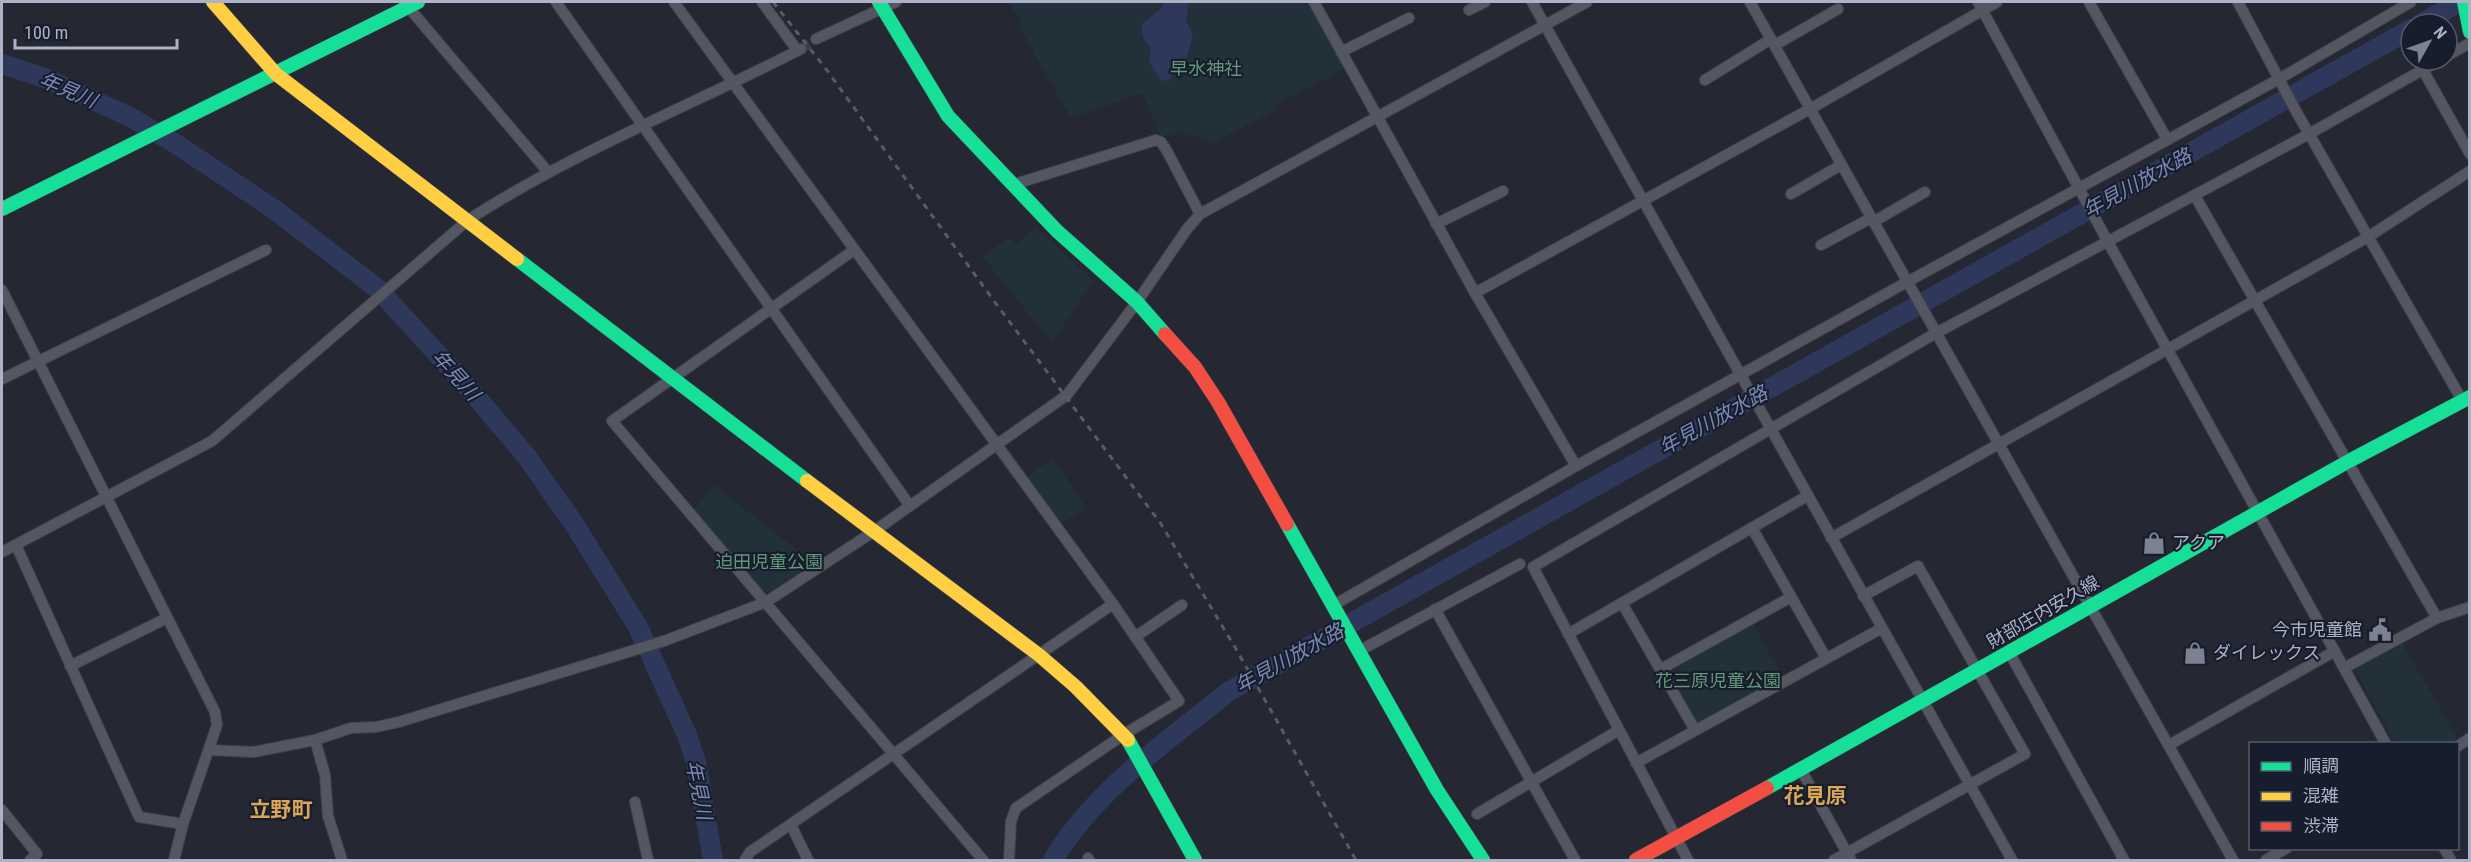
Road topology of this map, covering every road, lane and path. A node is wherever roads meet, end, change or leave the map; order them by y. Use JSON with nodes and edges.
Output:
{"nodes":[{"id":1,"x":213,"y":2,"type":"edge"},
{"id":2,"x":556,"y":2,"type":"edge"},
{"id":3,"x":674,"y":2,"type":"edge"},
{"id":4,"x":762,"y":2,"type":"edge"},
{"id":5,"x":896,"y":2,"type":"edge"},
{"id":6,"x":1314,"y":2,"type":"edge"},
{"id":7,"x":1485,"y":2,"type":"edge"},
{"id":8,"x":1532,"y":2,"type":"edge"},
{"id":9,"x":1587,"y":2,"type":"edge"},
{"id":10,"x":1750,"y":2,"type":"edge"},
{"id":11,"x":1996,"y":2,"type":"edge"},
{"id":12,"x":2089,"y":2,"type":"edge"},
{"id":13,"x":2238,"y":2,"type":"edge"},
{"id":14,"x":2411,"y":2,"type":"edge"},
{"id":15,"x":2464,"y":2,"type":"edge"},
{"id":16,"x":410,"y":3,"type":"edge"},
{"id":17,"x":881,"y":5,"type":"edge"},
{"id":18,"x":1980,"y":5,"type":"edge"},
{"id":19,"x":2391,"y":6,"type":"edge"},
{"id":20,"x":1838,"y":9,"type":"dead end"},
{"id":21,"x":1469,"y":10,"type":"dead end"},
{"id":22,"x":1409,"y":18,"type":"dead end"},
{"id":23,"x":1545,"y":25,"type":"junction"},
{"id":24,"x":2468,"y":25,"type":"edge"},
{"id":25,"x":816,"y":39,"type":"tunnel mouth"},
{"id":26,"x":1773,"y":42,"type":"junction"},
{"id":27,"x":1341,"y":52,"type":"junction"},
{"id":28,"x":2419,"y":72,"type":"edge"},
{"id":29,"x":2424,"y":72,"type":"edge"},
{"id":30,"x":276,"y":74,"type":"junction"},
{"id":31,"x":2279,"y":79,"type":"junction"},
{"id":32,"x":1705,"y":80,"type":"dead end"},
{"id":33,"x":733,"y":82,"type":"junction"},
{"id":34,"x":1810,"y":109,"type":"junction"},
{"id":35,"x":1377,"y":118,"type":"junction"},
{"id":36,"x":643,"y":125,"type":"junction"},
{"id":37,"x":2309,"y":134,"type":"junction"},
{"id":38,"x":2167,"y":139,"type":"junction"},
{"id":39,"x":2469,"y":154,"type":"edge"},
{"id":40,"x":1841,"y":165,"type":"junction"},
{"id":41,"x":2469,"y":171,"type":"edge"},
{"id":42,"x":548,"y":172,"type":"junction"},
{"id":43,"x":1012,"y":185,"type":"junction"},
{"id":44,"x":1503,"y":190,"type":"dead end"},
{"id":45,"x":2081,"y":190,"type":"junction"},
{"id":46,"x":1925,"y":192,"type":"dead end"},
{"id":47,"x":1791,"y":194,"type":"dead end"},
{"id":48,"x":2195,"y":196,"type":"junction"},
{"id":49,"x":1644,"y":201,"type":"junction"},
{"id":50,"x":2,"y":209,"type":"edge"},
{"id":51,"x":1200,"y":214,"type":"junction"},
{"id":52,"x":468,"y":220,"type":"junction"},
{"id":53,"x":1872,"y":220,"type":"junction"},
{"id":54,"x":1436,"y":224,"type":"junction"},
{"id":55,"x":2106,"y":237,"type":"junction"},
{"id":56,"x":2368,"y":237,"type":"junction"},
{"id":57,"x":1821,"y":245,"type":"dead end"},
{"id":58,"x":266,"y":250,"type":"dead end"},
{"id":59,"x":854,"y":250,"type":"junction"},
{"id":60,"x":1907,"y":282,"type":"junction"},
{"id":61,"x":2,"y":290,"type":"edge"},
{"id":62,"x":1475,"y":293,"type":"junction"},
{"id":63,"x":2256,"y":300,"type":"junction"},
{"id":64,"x":1137,"y":302,"type":"junction"},
{"id":65,"x":771,"y":308,"type":"junction"},
{"id":66,"x":1936,"y":333,"type":"junction"},
{"id":67,"x":2168,"y":350,"type":"junction"},
{"id":68,"x":37,"y":361,"type":"junction"},
{"id":69,"x":1741,"y":375,"type":"junction"},
{"id":70,"x":672,"y":377,"type":"junction"},
{"id":71,"x":2,"y":379,"type":"edge"},
{"id":72,"x":2466,"y":399,"type":"edge"},
{"id":73,"x":1770,"y":430,"type":"junction"},
{"id":74,"x":1999,"y":444,"type":"junction"},
{"id":75,"x":996,"y":445,"type":"junction"},
{"id":76,"x":2349,"y":461,"type":"junction"},
{"id":77,"x":1576,"y":466,"type":"junction"},
{"id":78,"x":1807,"y":496,"type":"junction"},
{"id":79,"x":106,"y":498,"type":"junction"},
{"id":80,"x":910,"y":506,"type":"junction"},
{"id":81,"x":2259,"y":513,"type":"junction"},
{"id":82,"x":1752,"y":528,"type":"junction"},
{"id":83,"x":873,"y":532,"type":"junction"},
{"id":84,"x":1831,"y":538,"type":"junction"},
{"id":85,"x":16,"y":545,"type":"junction"},
{"id":86,"x":2,"y":552,"type":"edge"},
{"id":87,"x":1520,"y":564,"type":"dead end"},
{"id":88,"x":1863,"y":596,"type":"junction"},
{"id":89,"x":1791,"y":597,"type":"junction"},
{"id":90,"x":766,"y":602,"type":"junction"},
{"id":91,"x":1622,"y":603,"type":"junction"},
{"id":92,"x":1113,"y":604,"type":"junction"},
{"id":93,"x":1182,"y":605,"type":"dead end"},
{"id":94,"x":2091,"y":605,"type":"junction"},
{"id":95,"x":1332,"y":606,"type":"junction"},
{"id":96,"x":2469,"y":607,"type":"edge"},
{"id":97,"x":1435,"y":609,"type":"junction"},
{"id":98,"x":167,"y":618,"type":"junction"},
{"id":99,"x":2437,"y":618,"type":"junction"},
{"id":100,"x":1882,"y":628,"type":"junction"},
{"id":101,"x":1568,"y":634,"type":"junction"},
{"id":102,"x":1135,"y":638,"type":"junction"},
{"id":103,"x":1356,"y":648,"type":"junction"},
{"id":104,"x":2335,"y":651,"type":"junction"},
{"id":105,"x":2009,"y":652,"type":"junction"},
{"id":106,"x":1039,"y":655,"type":"junction"},
{"id":107,"x":1826,"y":658,"type":"junction"},
{"id":108,"x":70,"y":666,"type":"junction"},
{"id":109,"x":2344,"y":668,"type":"junction"},
{"id":110,"x":1661,"y":669,"type":"junction"},
{"id":111,"x":1978,"y":670,"type":"junction"},
{"id":112,"x":1923,"y":702,"type":"junction"},
{"id":113,"x":1619,"y":730,"type":"junction"},
{"id":114,"x":1695,"y":730,"type":"junction"},
{"id":115,"x":1126,"y":737,"type":"junction"},
{"id":116,"x":315,"y":740,"type":"junction"},
{"id":117,"x":2385,"y":742,"type":"edge"},
{"id":118,"x":2169,"y":745,"type":"junction"},
{"id":119,"x":209,"y":750,"type":"junction"},
{"id":120,"x":892,"y":755,"type":"junction"},
{"id":121,"x":1636,"y":763,"type":"junction"},
{"id":122,"x":1801,"y":770,"type":"junction"},
{"id":123,"x":1531,"y":781,"type":"junction"},
{"id":124,"x":1970,"y":784,"type":"junction"},
{"id":125,"x":635,"y":802,"type":"dead end"},
{"id":126,"x":2,"y":810,"type":"edge"},
{"id":127,"x":1477,"y":814,"type":"dead end"},
{"id":128,"x":183,"y":824,"type":"junction"},
{"id":129,"x":791,"y":825,"type":"junction"},
{"id":130,"x":1676,"y":839,"type":"junction"},
{"id":131,"x":2285,"y":850,"type":"edge"},
{"id":132,"x":1849,"y":857,"type":"edge"},
{"id":133,"x":2010,"y":860,"type":"edge"},
{"id":134,"x":30,"y":861,"type":"edge"},
{"id":135,"x":174,"y":861,"type":"edge"},
{"id":136,"x":342,"y":861,"type":"edge"},
{"id":137,"x":648,"y":861,"type":"edge"},
{"id":138,"x":745,"y":861,"type":"edge"},
{"id":139,"x":808,"y":861,"type":"edge"},
{"id":140,"x":983,"y":861,"type":"edge"},
{"id":141,"x":1009,"y":861,"type":"edge"},
{"id":142,"x":1195,"y":861,"type":"edge"},
{"id":143,"x":1483,"y":861,"type":"edge"},
{"id":144,"x":1575,"y":861,"type":"edge"},
{"id":145,"x":1636,"y":861,"type":"edge"},
{"id":146,"x":1688,"y":861,"type":"edge"},
{"id":147,"x":1834,"y":861,"type":"edge"},
{"id":148,"x":2124,"y":861,"type":"edge"},
{"id":149,"x":2233,"y":861,"type":"edge"},
{"id":150,"x":2266,"y":861,"type":"edge"}],
"edges":[{"from":1,"to":30,"type":"street"},
{"from":2,"to":36,"type":"street"},
{"from":3,"to":33,"type":"street"},
{"from":4,"to":33,"type":"street"},
{"from":5,"to":17,"type":"street"},
{"from":6,"to":27,"type":"street"},
{"from":7,"to":21,"type":"street"},
{"from":8,"to":23,"type":"street"},
{"from":9,"to":23,"type":"street"},
{"from":10,"to":26,"type":"street"},
{"from":11,"to":18,"type":"street"},
{"from":12,"to":38,"type":"street"},
{"from":13,"to":31,"type":"street"},
{"from":14,"to":19,"type":"street"},
{"from":15,"to":24,"type":"street"},
{"from":16,"to":30,"type":"street"},
{"from":16,"to":42,"type":"street"},
{"from":17,"to":25,"type":"street"},
{"from":17,"to":43,"type":"street"},
{"from":18,"to":34,"type":"street"},
{"from":18,"to":45,"type":"street"},
{"from":19,"to":31,"type":"street"},
{"from":20,"to":26,"type":"street"},
{"from":22,"to":27,"type":"street"},
{"from":23,"to":35,"type":"street"},
{"from":23,"to":49,"type":"street"},
{"from":26,"to":32,"type":"street"},
{"from":26,"to":34,"type":"street"},
{"from":27,"to":35,"type":"street"},
{"from":28,"to":37,"type":"street"},
{"from":29,"to":39,"type":"street"},
{"from":30,"to":50,"type":"street"},
{"from":30,"to":52,"type":"street"},
{"from":31,"to":37,"type":"street"},
{"from":31,"to":38,"type":"street"},
{"from":33,"to":36,"type":"street"},
{"from":33,"to":59,"type":"street"},
{"from":34,"to":40,"type":"street"},
{"from":34,"to":49,"type":"street"},
{"from":35,"to":51,"type":"street"},
{"from":35,"to":54,"type":"street"},
{"from":36,"to":42,"type":"street"},
{"from":36,"to":65,"type":"street"},
{"from":37,"to":48,"type":"street"},
{"from":37,"to":56,"type":"street"},
{"from":38,"to":45,"type":"street"},
{"from":40,"to":47,"type":"street"},
{"from":40,"to":53,"type":"street"},
{"from":41,"to":56,"type":"street"},
{"from":42,"to":52,"type":"street"},
{"from":43,"to":51,"type":"street"},
{"from":43,"to":64,"type":"street"},
{"from":44,"to":54,"type":"street"},
{"from":45,"to":55,"type":"street"},
{"from":45,"to":60,"type":"street"},
{"from":46,"to":53,"type":"street"},
{"from":48,"to":55,"type":"street"},
{"from":48,"to":63,"type":"street"},
{"from":49,"to":62,"type":"street"},
{"from":49,"to":69,"type":"street"},
{"from":51,"to":64,"type":"street"},
{"from":52,"to":70,"type":"street"},
{"from":52,"to":79,"type":"street"},
{"from":53,"to":57,"type":"street"},
{"from":53,"to":60,"type":"street"},
{"from":54,"to":62,"type":"street"},
{"from":55,"to":66,"type":"street"},
{"from":55,"to":67,"type":"street"},
{"from":56,"to":63,"type":"street"},
{"from":56,"to":72,"type":"street"},
{"from":58,"to":68,"type":"street"},
{"from":59,"to":65,"type":"street"},
{"from":59,"to":75,"type":"street"},
{"from":60,"to":66,"type":"street"},
{"from":60,"to":69,"type":"street"},
{"from":61,"to":68,"type":"street"},
{"from":62,"to":77,"type":"street"},
{"from":63,"to":67,"type":"street"},
{"from":63,"to":76,"type":"street"},
{"from":64,"to":75,"type":"street"},
{"from":64,"to":95,"type":"street"},
{"from":65,"to":70,"type":"street"},
{"from":65,"to":80,"type":"street"},
{"from":66,"to":73,"type":"street"},
{"from":66,"to":74,"type":"street"},
{"from":67,"to":74,"type":"street"},
{"from":67,"to":81,"type":"street"},
{"from":68,"to":71,"type":"street"},
{"from":68,"to":79,"type":"street"},
{"from":69,"to":73,"type":"street"},
{"from":69,"to":77,"type":"street"},
{"from":70,"to":83,"type":"street"},
{"from":70,"to":90,"type":"street"},
{"from":72,"to":76,"type":"street","name":"財部庄内安久線"},
{"from":73,"to":78,"type":"street"},
{"from":73,"to":101,"type":"street"},
{"from":74,"to":84,"type":"street"},
{"from":74,"to":94,"type":"street"},
{"from":75,"to":80,"type":"street"},
{"from":75,"to":92,"type":"street"},
{"from":76,"to":81,"type":"street","name":"財部庄内安久線"},
{"from":76,"to":99,"type":"street"},
{"from":77,"to":95,"type":"street"},
{"from":78,"to":82,"type":"street"},
{"from":78,"to":84,"type":"street"},
{"from":79,"to":85,"type":"street"},
{"from":79,"to":98,"type":"street"},
{"from":80,"to":83,"type":"street"},
{"from":81,"to":94,"type":"street","name":"財部庄内安久線"},
{"from":81,"to":104,"type":"street"},
{"from":82,"to":89,"type":"street"},
{"from":82,"to":91,"type":"street"},
{"from":83,"to":90,"type":"street"},
{"from":83,"to":106,"type":"street"},
{"from":84,"to":88,"type":"street"},
{"from":85,"to":86,"type":"street"},
{"from":85,"to":108,"type":"street"},
{"from":87,"to":97,"type":"street"},
{"from":88,"to":100,"type":"street"},
{"from":88,"to":111,"type":"street"},
{"from":89,"to":107,"type":"street"},
{"from":89,"to":110,"type":"street"},
{"from":90,"to":116,"type":"street"},
{"from":90,"to":120,"type":"street"},
{"from":91,"to":101,"type":"street"},
{"from":91,"to":110,"type":"street"},
{"from":92,"to":102,"type":"street"},
{"from":92,"to":106,"type":"street"},
{"from":93,"to":102,"type":"street"},
{"from":94,"to":105,"type":"street","name":"財部庄内安久線"},
{"from":94,"to":118,"type":"street"},
{"from":95,"to":103,"type":"street"},
{"from":96,"to":99,"type":"street"},
{"from":97,"to":103,"type":"street"},
{"from":97,"to":123,"type":"street"},
{"from":98,"to":108,"type":"street"},
{"from":98,"to":119,"type":"street"},
{"from":99,"to":109,"type":"street"},
{"from":100,"to":107,"type":"street"},
{"from":100,"to":112,"type":"street"},
{"from":101,"to":113,"type":"street"},
{"from":102,"to":115,"type":"street"},
{"from":103,"to":143,"type":"street"},
{"from":104,"to":109,"type":"street"},
{"from":104,"to":118,"type":"street"},
{"from":105,"to":111,"type":"street","name":"財部庄内安久線"},
{"from":105,"to":148,"type":"street"},
{"from":106,"to":115,"type":"street"},
{"from":106,"to":120,"type":"street"},
{"from":107,"to":114,"type":"street"},
{"from":108,"to":128,"type":"street"},
{"from":109,"to":117,"type":"street"},
{"from":110,"to":114,"type":"street"},
{"from":111,"to":112,"type":"street","name":"財部庄内安久線"},
{"from":111,"to":124,"type":"street"},
{"from":112,"to":122,"type":"street","name":"財部庄内安久線"},
{"from":112,"to":124,"type":"street"},
{"from":113,"to":121,"type":"street"},
{"from":113,"to":123,"type":"street"},
{"from":114,"to":121,"type":"street"},
{"from":115,"to":141,"type":"street"},
{"from":115,"to":142,"type":"street"},
{"from":116,"to":119,"type":"street"},
{"from":116,"to":136,"type":"street"},
{"from":118,"to":149,"type":"street"},
{"from":119,"to":128,"type":"street"},
{"from":120,"to":129,"type":"street"},
{"from":120,"to":140,"type":"street"},
{"from":121,"to":130,"type":"street"},
{"from":122,"to":130,"type":"street","name":"財部庄内安久線"},
{"from":122,"to":132,"type":"street"},
{"from":123,"to":127,"type":"street"},
{"from":123,"to":144,"type":"street"},
{"from":124,"to":132,"type":"street"},
{"from":124,"to":133,"type":"street"},
{"from":125,"to":137,"type":"street"},
{"from":126,"to":134,"type":"street"},
{"from":128,"to":135,"type":"street"},
{"from":129,"to":138,"type":"street"},
{"from":129,"to":139,"type":"street"},
{"from":130,"to":145,"type":"street","name":"財部庄内安久線"},
{"from":130,"to":146,"type":"street"},
{"from":131,"to":150,"type":"street"},
{"from":132,"to":147,"type":"street"}]}
